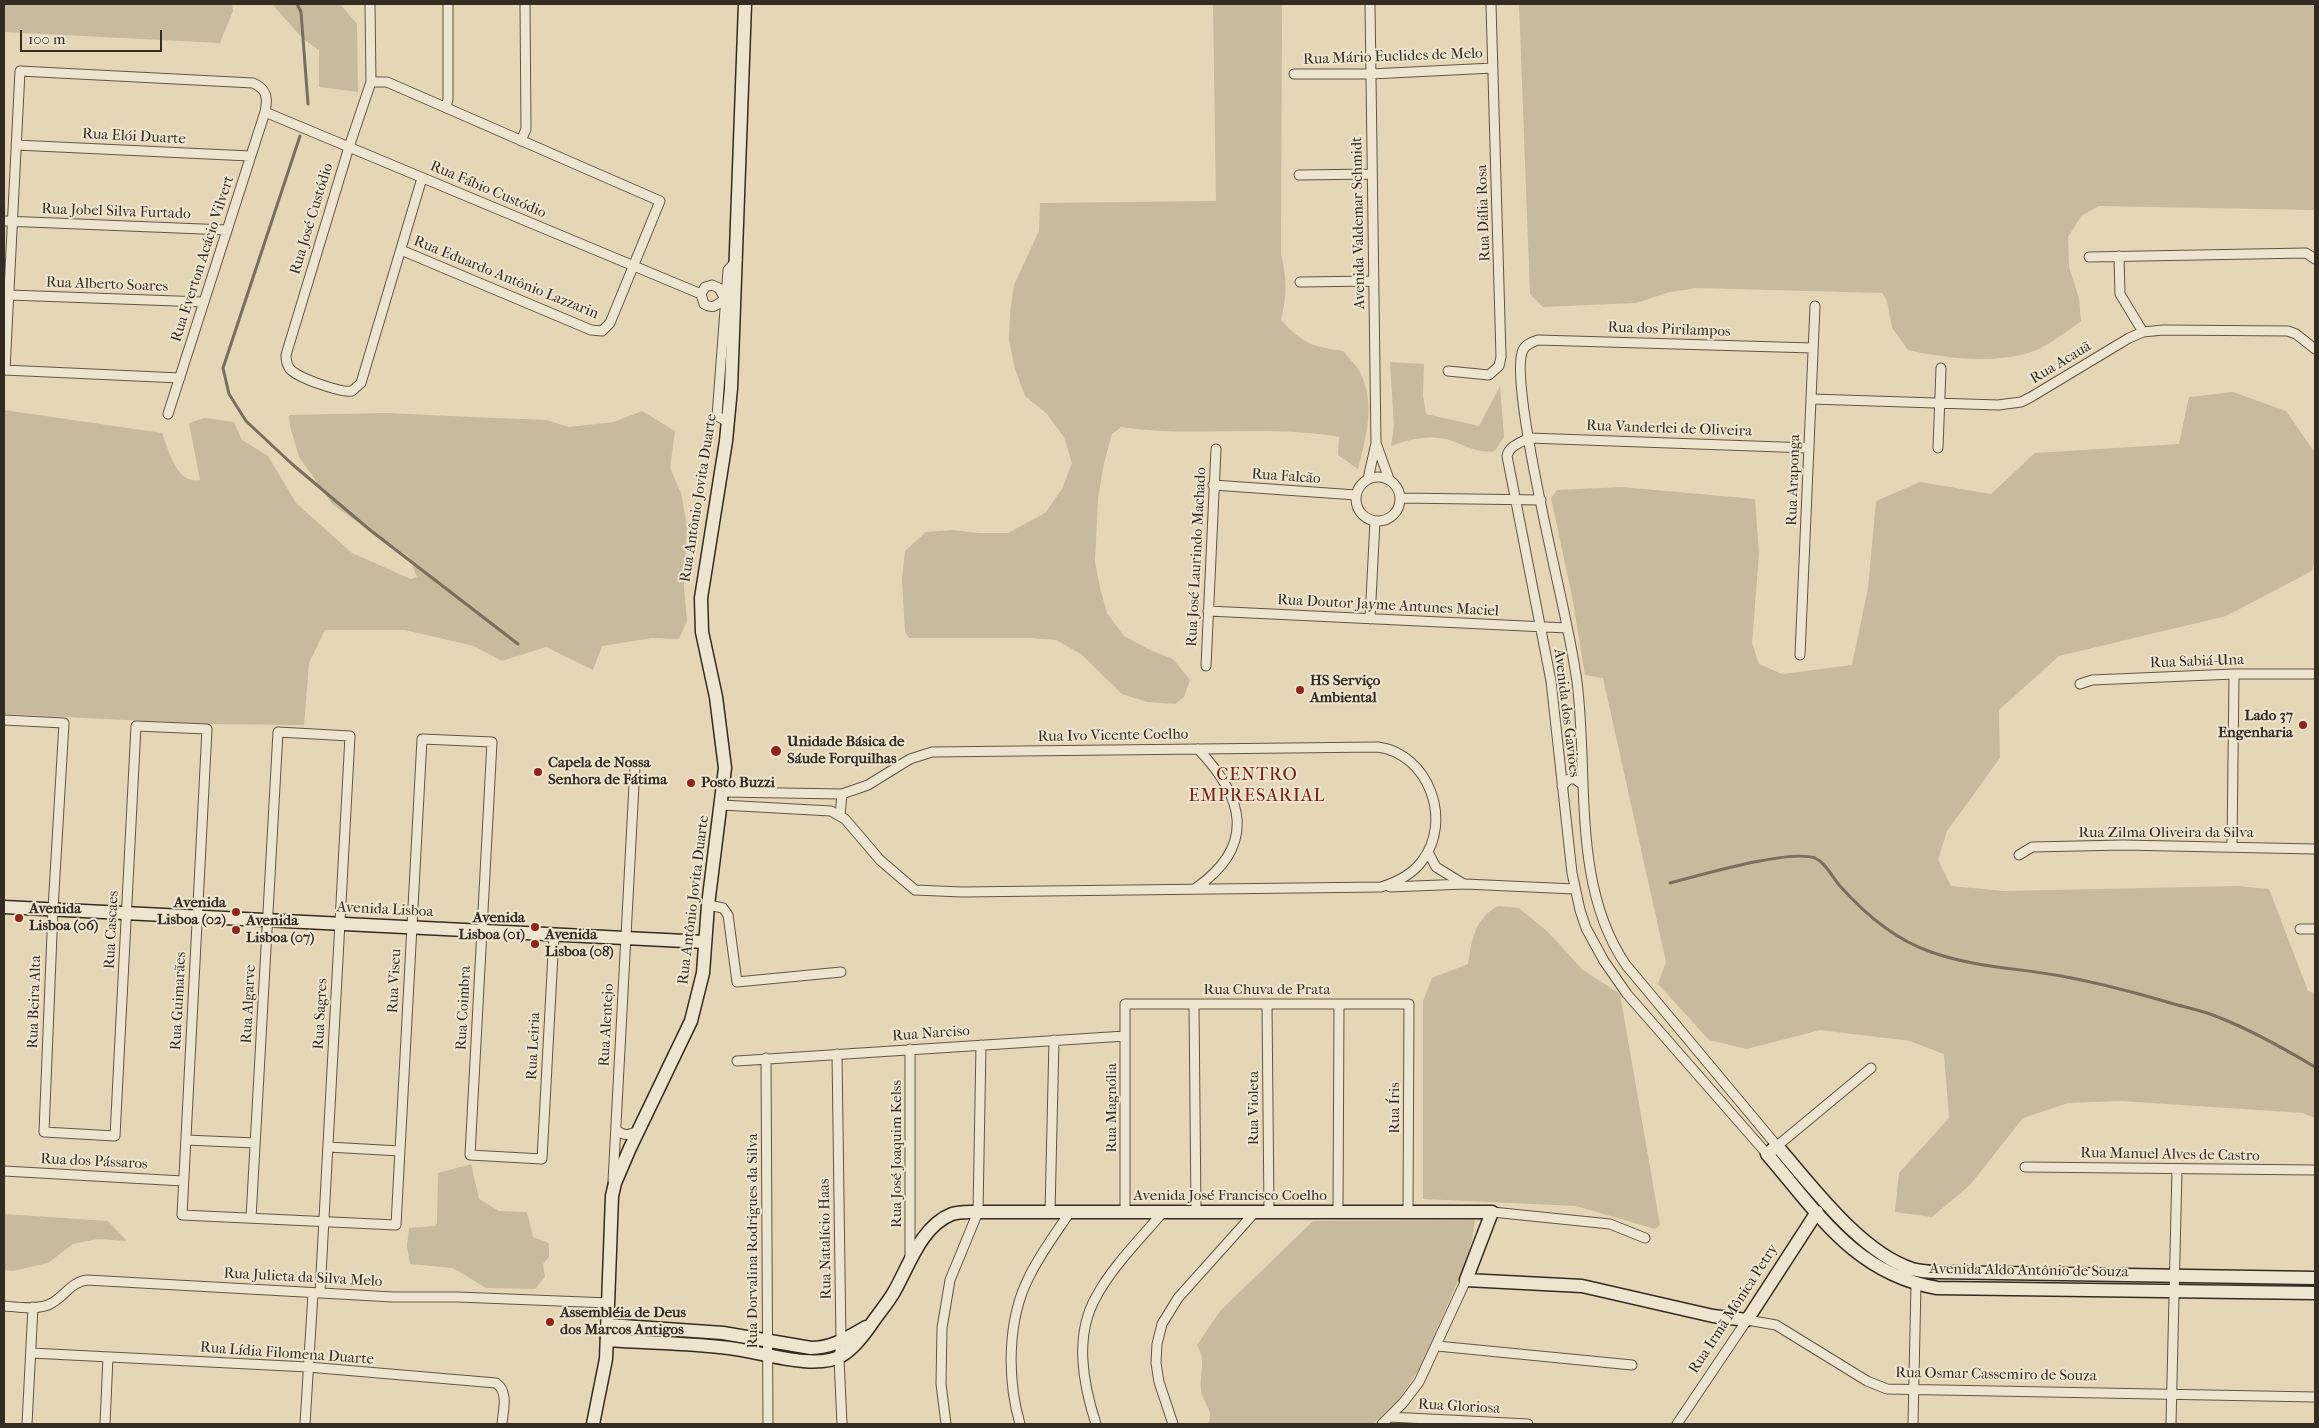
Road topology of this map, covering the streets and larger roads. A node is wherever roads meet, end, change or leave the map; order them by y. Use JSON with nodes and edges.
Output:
{"nodes":[{"id":1,"x":370,"y":4,"type":"edge"},
{"id":2,"x":448,"y":4,"type":"edge"},
{"id":3,"x":524,"y":4,"type":"edge"},
{"id":4,"x":745,"y":4,"type":"edge"},
{"id":5,"x":1370,"y":4,"type":"edge"},
{"id":6,"x":1491,"y":4,"type":"edge"},
{"id":7,"x":1493,"y":68,"type":"junction"},
{"id":8,"x":1294,"y":74,"type":"dead end"},
{"id":9,"x":1371,"y":74,"type":"junction"},
{"id":10,"x":371,"y":82,"type":"junction"},
{"id":11,"x":446,"y":108,"type":"junction"},
{"id":12,"x":264,"y":112,"type":"junction"},
{"id":13,"x":521,"y":140,"type":"junction"},
{"id":14,"x":16,"y":145,"type":"junction"},
{"id":15,"x":349,"y":147,"type":"junction"},
{"id":16,"x":250,"y":156,"type":"junction"},
{"id":17,"x":1372,"y":174,"type":"junction"},
{"id":18,"x":1300,"y":175,"type":"dead end"},
{"id":19,"x":422,"y":178,"type":"junction"},
{"id":20,"x":8,"y":221,"type":"edge"},
{"id":21,"x":227,"y":230,"type":"junction"},
{"id":22,"x":400,"y":250,"type":"junction"},
{"id":23,"x":2119,"y":256,"type":"junction"},
{"id":24,"x":2089,"y":257,"type":"dead end"},
{"id":25,"x":2315,"y":259,"type":"edge"},
{"id":26,"x":737,"y":260,"type":"junction"},
{"id":27,"x":633,"y":266,"type":"junction"},
{"id":28,"x":1374,"y":280,"type":"junction"},
{"id":29,"x":1300,"y":282,"type":"dead end"},
{"id":30,"x":701,"y":294,"type":"junction"},
{"id":31,"x":9,"y":295,"type":"junction"},
{"id":32,"x":725,"y":299,"type":"junction"},
{"id":33,"x":204,"y":302,"type":"junction"},
{"id":34,"x":1815,"y":306,"type":"dead end"},
{"id":35,"x":2143,"y":332,"type":"junction"},
{"id":36,"x":1526,"y":346,"type":"joint"},
{"id":37,"x":1813,"y":348,"type":"junction"},
{"id":38,"x":2315,"y":349,"type":"edge"},
{"id":39,"x":1941,"y":368,"type":"dead end"},
{"id":40,"x":4,"y":370,"type":"edge"},
{"id":41,"x":1448,"y":371,"type":"dead end"},
{"id":42,"x":180,"y":378,"type":"junction"},
{"id":43,"x":1811,"y":399,"type":"junction"},
{"id":44,"x":1940,"y":403,"type":"junction"},
{"id":45,"x":168,"y":414,"type":"dead end"},
{"id":46,"x":728,"y":422,"type":"junction"},
{"id":47,"x":1529,"y":438,"type":"junction"},
{"id":48,"x":1376,"y":442,"type":"junction"},
{"id":49,"x":1809,"y":448,"type":"junction"},
{"id":50,"x":1938,"y":448,"type":"dead end"},
{"id":51,"x":1216,"y":449,"type":"dead end"},
{"id":52,"x":1368,"y":479,"type":"junction"},
{"id":53,"x":1390,"y":479,"type":"junction"},
{"id":54,"x":1214,"y":485,"type":"junction"},
{"id":55,"x":1356,"y":495,"type":"junction"},
{"id":56,"x":1401,"y":498,"type":"junction"},
{"id":57,"x":1514,"y":498,"type":"junction"},
{"id":58,"x":1541,"y":500,"type":"junction"},
{"id":59,"x":1375,"y":521,"type":"junction"},
{"id":60,"x":1208,"y":611,"type":"junction"},
{"id":61,"x":1370,"y":619,"type":"junction"},
{"id":62,"x":1540,"y":627,"type":"junction"},
{"id":63,"x":1566,"y":628,"type":"junction"},
{"id":64,"x":1800,"y":655,"type":"dead end"},
{"id":65,"x":1206,"y":666,"type":"dead end"},
{"id":66,"x":2234,"y":674,"type":"junction"},
{"id":67,"x":2315,"y":674,"type":"edge"},
{"id":68,"x":2080,"y":684,"type":"dead end"},
{"id":69,"x":4,"y":720,"type":"edge"},
{"id":70,"x":207,"y":729,"type":"joint"},
{"id":71,"x":350,"y":736,"type":"joint"},
{"id":72,"x":422,"y":739,"type":"joint"},
{"id":73,"x":1198,"y":749,"type":"junction"},
{"id":74,"x":635,"y":766,"type":"dead end"},
{"id":75,"x":1583,"y":785,"type":"junction"},
{"id":76,"x":1562,"y":786,"type":"junction"},
{"id":77,"x":723,"y":792,"type":"junction"},
{"id":78,"x":842,"y":794,"type":"junction"},
{"id":79,"x":722,"y":806,"type":"junction"},
{"id":80,"x":840,"y":815,"type":"junction"},
{"id":81,"x":2232,"y":847,"type":"junction"},
{"id":82,"x":2315,"y":849,"type":"edge"},
{"id":83,"x":1428,"y":852,"type":"junction"},
{"id":84,"x":2019,"y":855,"type":"dead end"},
{"id":85,"x":1465,"y":884,"type":"junction"},
{"id":86,"x":1381,"y":887,"type":"junction"},
{"id":87,"x":1196,"y":888,"type":"junction"},
{"id":88,"x":1574,"y":889,"type":"junction"},
{"id":89,"x":708,"y":905,"type":"junction"},
{"id":90,"x":4,"y":907,"type":"edge"},
{"id":91,"x":53,"y":909,"type":"junction"},
{"id":92,"x":126,"y":913,"type":"junction"},
{"id":93,"x":197,"y":917,"type":"junction"},
{"id":94,"x":267,"y":920,"type":"junction"},
{"id":95,"x":340,"y":924,"type":"junction"},
{"id":96,"x":412,"y":928,"type":"junction"},
{"id":97,"x":2300,"y":929,"type":"dead end"},
{"id":98,"x":2315,"y":929,"type":"edge"},
{"id":99,"x":482,"y":931,"type":"junction"},
{"id":100,"x":554,"y":935,"type":"junction"},
{"id":101,"x":626,"y":938,"type":"junction"},
{"id":102,"x":1610,"y":940,"type":"junction"},
{"id":103,"x":705,"y":942,"type":"junction"},
{"id":104,"x":1596,"y":949,"type":"junction"},
{"id":105,"x":841,"y":972,"type":"dead end"},
{"id":106,"x":1639,"y":981,"type":"joint"},
{"id":107,"x":1627,"y":994,"type":"joint"},
{"id":108,"x":1126,"y":1004,"type":"joint"},
{"id":109,"x":1194,"y":1004,"type":"junction"},
{"id":110,"x":1267,"y":1004,"type":"junction"},
{"id":111,"x":1339,"y":1004,"type":"junction"},
{"id":112,"x":1409,"y":1004,"type":"joint"},
{"id":113,"x":1126,"y":1036,"type":"junction"},
{"id":114,"x":1054,"y":1040,"type":"junction"},
{"id":115,"x":981,"y":1044,"type":"junction"},
{"id":116,"x":910,"y":1049,"type":"junction"},
{"id":117,"x":837,"y":1054,"type":"junction"},
{"id":118,"x":766,"y":1058,"type":"junction"},
{"id":119,"x":738,"y":1061,"type":"dead end"},
{"id":120,"x":1872,"y":1068,"type":"dead end"},
{"id":121,"x":616,"y":1129,"type":"junction"},
{"id":122,"x":638,"y":1131,"type":"junction"},
{"id":123,"x":115,"y":1136,"type":"joint"},
{"id":124,"x":186,"y":1140,"type":"junction"},
{"id":125,"x":255,"y":1144,"type":"junction"},
{"id":126,"x":328,"y":1147,"type":"junction"},
{"id":127,"x":1772,"y":1150,"type":"junction"},
{"id":128,"x":400,"y":1151,"type":"junction"},
{"id":129,"x":542,"y":1159,"type":"joint"},
{"id":130,"x":2025,"y":1167,"type":"dead end"},
{"id":131,"x":2177,"y":1169,"type":"junction"},
{"id":132,"x":2315,"y":1170,"type":"edge"},
{"id":133,"x":4,"y":1171,"type":"edge"},
{"id":134,"x":184,"y":1181,"type":"junction"},
{"id":135,"x":612,"y":1196,"type":"junction"},
{"id":136,"x":978,"y":1212,"type":"junction"},
{"id":137,"x":1050,"y":1212,"type":"junction"},
{"id":138,"x":1070,"y":1212,"type":"junction"},
{"id":139,"x":1125,"y":1212,"type":"junction"},
{"id":140,"x":1163,"y":1212,"type":"junction"},
{"id":141,"x":1196,"y":1212,"type":"junction"},
{"id":142,"x":1255,"y":1212,"type":"junction"},
{"id":143,"x":1269,"y":1212,"type":"junction"},
{"id":144,"x":1338,"y":1212,"type":"junction"},
{"id":145,"x":1408,"y":1212,"type":"junction"},
{"id":146,"x":1492,"y":1212,"type":"junction"},
{"id":147,"x":1817,"y":1212,"type":"junction"},
{"id":148,"x":251,"y":1218,"type":"junction"},
{"id":149,"x":324,"y":1221,"type":"junction"},
{"id":150,"x":1645,"y":1238,"type":"dead end"},
{"id":151,"x":910,"y":1260,"type":"junction"},
{"id":152,"x":2175,"y":1276,"type":"junction"},
{"id":153,"x":2315,"y":1278,"type":"edge"},
{"id":154,"x":1466,"y":1280,"type":"junction"},
{"id":155,"x":1916,"y":1284,"type":"junction"},
{"id":156,"x":2174,"y":1290,"type":"junction"},
{"id":157,"x":316,"y":1293,"type":"junction"},
{"id":158,"x":2315,"y":1293,"type":"edge"},
{"id":159,"x":609,"y":1303,"type":"junction"},
{"id":160,"x":4,"y":1306,"type":"edge"},
{"id":161,"x":33,"y":1307,"type":"junction"},
{"id":162,"x":1747,"y":1320,"type":"junction"},
{"id":163,"x":870,"y":1324,"type":"junction"},
{"id":164,"x":608,"y":1325,"type":"junction"},
{"id":165,"x":607,"y":1340,"type":"junction"},
{"id":166,"x":767,"y":1340,"type":"junction"},
{"id":167,"x":841,"y":1341,"type":"junction"},
{"id":168,"x":1437,"y":1346,"type":"junction"},
{"id":169,"x":31,"y":1353,"type":"junction"},
{"id":170,"x":768,"y":1355,"type":"junction"},
{"id":171,"x":108,"y":1357,"type":"junction"},
{"id":172,"x":840,"y":1357,"type":"junction"},
{"id":173,"x":1632,"y":1365,"type":"dead end"},
{"id":174,"x":308,"y":1367,"type":"junction"},
{"id":175,"x":1914,"y":1390,"type":"junction"},
{"id":176,"x":2172,"y":1394,"type":"junction"},
{"id":177,"x":2315,"y":1397,"type":"edge"},
{"id":178,"x":1389,"y":1417,"type":"junction"},
{"id":179,"x":27,"y":1424,"type":"edge"},
{"id":180,"x":105,"y":1424,"type":"edge"},
{"id":181,"x":305,"y":1424,"type":"edge"},
{"id":182,"x":502,"y":1424,"type":"edge"},
{"id":183,"x":593,"y":1424,"type":"edge"},
{"id":184,"x":768,"y":1424,"type":"edge"},
{"id":185,"x":842,"y":1424,"type":"edge"},
{"id":186,"x":946,"y":1424,"type":"edge"},
{"id":187,"x":1020,"y":1424,"type":"edge"},
{"id":188,"x":1096,"y":1424,"type":"edge"},
{"id":189,"x":1173,"y":1424,"type":"edge"},
{"id":190,"x":1382,"y":1424,"type":"edge"},
{"id":191,"x":1528,"y":1424,"type":"edge"},
{"id":192,"x":1677,"y":1424,"type":"edge"},
{"id":193,"x":1913,"y":1424,"type":"edge"},
{"id":194,"x":2172,"y":1424,"type":"edge"}],
"edges":[{"from":1,"to":10,"type":"street","name":"Rua José Custódio"},
{"from":2,"to":11,"type":"street"},
{"from":3,"to":13,"type":"street"},
{"from":4,"to":26,"type":"street","name":"Rua Antônio Jovita Duarte"},
{"from":5,"to":9,"type":"street","name":"Avenida Valdemar Schmidt"},
{"from":6,"to":7,"type":"street","name":"Rua Dália Rosa"},
{"from":7,"to":9,"type":"street","name":"Rua Mário Euclides de Melo"},
{"from":7,"to":41,"type":"street","name":"Rua Dália Rosa"},
{"from":8,"to":9,"type":"street","name":"Rua Mário Euclides de Melo"},
{"from":9,"to":17,"type":"street","name":"Avenida Valdemar Schmidt"},
{"from":10,"to":11,"type":"street"},
{"from":10,"to":15,"type":"street","name":"Rua José Custódio"},
{"from":11,"to":13,"type":"street"},
{"from":12,"to":14,"type":"street"},
{"from":12,"to":15,"type":"street","name":"Rua Fábio Custódio"},
{"from":12,"to":16,"type":"street","name":"Rua Everton Acácio Vilvert"},
{"from":13,"to":27,"type":"street"},
{"from":14,"to":16,"type":"street","name":"Rua Elói Duarte"},
{"from":14,"to":20,"type":"street"},
{"from":15,"to":19,"type":"street","name":"Rua Fábio Custódio"},
{"from":15,"to":22,"type":"street","name":"Rua José Custódio"},
{"from":16,"to":21,"type":"street","name":"Rua Everton Acácio Vilvert"},
{"from":17,"to":18,"type":"street"},
{"from":17,"to":28,"type":"street","name":"Avenida Valdemar Schmidt"},
{"from":19,"to":22,"type":"street"},
{"from":19,"to":27,"type":"street","name":"Rua Fábio Custódio"},
{"from":20,"to":21,"type":"street","name":"Rua Jobel Silva Furtado"},
{"from":20,"to":31,"type":"street"},
{"from":21,"to":33,"type":"street","name":"Rua Everton Acácio Vilvert"},
{"from":22,"to":27,"type":"street","name":"Rua Eduardo Antônio Lazzarin"},
{"from":23,"to":24,"type":"street"},
{"from":23,"to":25,"type":"street"},
{"from":23,"to":35,"type":"street"},
{"from":26,"to":32,"type":"street"},
{"from":26,"to":46,"type":"street","name":"Rua Antônio Jovita Duarte"},
{"from":27,"to":30,"type":"street","name":"Rua Fábio Custódio"},
{"from":28,"to":29,"type":"street"},
{"from":28,"to":48,"type":"street","name":"Avenida Valdemar Schmidt"},
{"from":30,"to":32,"type":"street"},
{"from":30,"to":32,"type":"street"},
{"from":31,"to":33,"type":"street","name":"Rua Alberto Soares"},
{"from":31,"to":40,"type":"street"},
{"from":32,"to":46,"type":"street"},
{"from":33,"to":42,"type":"street","name":"Rua Everton Acácio Vilvert"},
{"from":34,"to":37,"type":"street","name":"Rua Araponga"},
{"from":35,"to":38,"type":"street","name":"Rua Acauã"},
{"from":35,"to":44,"type":"street","name":"Rua Acauã"},
{"from":36,"to":37,"type":"street","name":"Rua dos Pirilampos"},
{"from":36,"to":47,"type":"street","name":"Avenida dos Gaviões"},
{"from":37,"to":43,"type":"street","name":"Rua Araponga"},
{"from":39,"to":44,"type":"street"},
{"from":40,"to":42,"type":"street"},
{"from":42,"to":45,"type":"street","name":"Rua Everton Acácio Vilvert"},
{"from":43,"to":44,"type":"street","name":"Rua Acauã"},
{"from":43,"to":49,"type":"street","name":"Rua Araponga"},
{"from":44,"to":50,"type":"street"},
{"from":46,"to":77,"type":"street","name":"Rua Antônio Jovita Duarte"},
{"from":47,"to":49,"type":"street","name":"Rua Vanderlei de Oliveira"},
{"from":47,"to":57,"type":"street","name":"Avenida dos Gaviões"},
{"from":47,"to":58,"type":"street","name":"Avenida dos Gaviões"},
{"from":48,"to":52,"type":"street"},
{"from":48,"to":53,"type":"street"},
{"from":49,"to":64,"type":"street","name":"Rua Araponga"},
{"from":51,"to":54,"type":"street","name":"Rua José Laurindo Machado"},
{"from":52,"to":53,"type":"street"},
{"from":52,"to":55,"type":"street"},
{"from":53,"to":56,"type":"street"},
{"from":54,"to":55,"type":"street","name":"Rua Falcão"},
{"from":54,"to":60,"type":"street","name":"Rua José Laurindo Machado"},
{"from":55,"to":59,"type":"street"},
{"from":56,"to":57,"type":"street"},
{"from":56,"to":59,"type":"street"},
{"from":57,"to":58,"type":"street"},
{"from":57,"to":62,"type":"street","name":"Avenida dos Gaviões"},
{"from":58,"to":63,"type":"street","name":"Avenida dos Gaviões"},
{"from":59,"to":61,"type":"street"},
{"from":60,"to":61,"type":"street","name":"Rua Doutor Jayme Antunes Maciel"},
{"from":60,"to":65,"type":"street","name":"Rua José Laurindo Machado"},
{"from":61,"to":62,"type":"street","name":"Rua Doutor Jayme Antunes Maciel"},
{"from":62,"to":63,"type":"street","name":"Rua Doutor Jayme Antunes Maciel"},
{"from":62,"to":76,"type":"street","name":"Avenida dos Gaviões"},
{"from":63,"to":75,"type":"street","name":"Avenida dos Gaviões"},
{"from":66,"to":67,"type":"street","name":"Rua Sabiá-Una"},
{"from":66,"to":68,"type":"street","name":"Rua Sabiá-Una"},
{"from":66,"to":81,"type":"street"},
{"from":69,"to":91,"type":"street","name":"Rua Beira Alta"},
{"from":70,"to":92,"type":"street","name":"Rua Cascaes"},
{"from":70,"to":93,"type":"street","name":"Rua Guimarães"},
{"from":71,"to":94,"type":"street","name":"Rua Algarve"},
{"from":71,"to":95,"type":"street","name":"Rua Sagres"},
{"from":72,"to":96,"type":"street","name":"Rua Viseu"},
{"from":72,"to":99,"type":"street","name":"Rua Coimbra"},
{"from":73,"to":78,"type":"street","name":"Rua Ivo Vicente Coelho"},
{"from":73,"to":83,"type":"street","name":"Rua Ivo Vicente Coelho"},
{"from":73,"to":87,"type":"street"},
{"from":74,"to":101,"type":"street","name":"Rua Alentejo"},
{"from":75,"to":76,"type":"street"},
{"from":75,"to":102,"type":"street","name":"Avenida dos Gaviões"},
{"from":76,"to":88,"type":"street","name":"Avenida dos Gaviões"},
{"from":77,"to":78,"type":"street","name":"Rua Ivo Vicente Coelho"},
{"from":77,"to":79,"type":"street","name":"Rua Antônio Jovita Duarte"},
{"from":78,"to":80,"type":"street"},
{"from":79,"to":80,"type":"street"},
{"from":79,"to":89,"type":"street","name":"Rua Antônio Jovita Duarte"},
{"from":80,"to":87,"type":"street","name":"Rua Ivo Vicente Coelho"},
{"from":81,"to":82,"type":"street","name":"Rua Zilma Oliveira da Silva"},
{"from":81,"to":84,"type":"street","name":"Rua Zilma Oliveira da Silva"},
{"from":83,"to":85,"type":"street","name":"Rua Ivo Vicente Coelho"},
{"from":83,"to":86,"type":"street","name":"Rua Ivo Vicente Coelho"},
{"from":85,"to":86,"type":"street","name":"Rua Ivo Vicente Coelho"},
{"from":85,"to":88,"type":"street","name":"Rua Ivo Vicente Coelho"},
{"from":86,"to":87,"type":"street","name":"Rua Ivo Vicente Coelho"},
{"from":88,"to":104,"type":"street","name":"Avenida dos Gaviões"},
{"from":89,"to":103,"type":"street","name":"Rua Antônio Jovita Duarte"},
{"from":89,"to":105,"type":"street"},
{"from":90,"to":91,"type":"street","name":"Avenida Lisboa"},
{"from":91,"to":92,"type":"street","name":"Avenida Lisboa"},
{"from":91,"to":123,"type":"street","name":"Rua Beira Alta"},
{"from":92,"to":93,"type":"street","name":"Avenida Lisboa"},
{"from":92,"to":123,"type":"street","name":"Rua Cascaes"},
{"from":93,"to":94,"type":"street","name":"Avenida Lisboa"},
{"from":93,"to":124,"type":"street","name":"Rua Guimarães"},
{"from":94,"to":95,"type":"street","name":"Avenida Lisboa"},
{"from":94,"to":125,"type":"street","name":"Rua Algarve"},
{"from":95,"to":96,"type":"street","name":"Avenida Lisboa"},
{"from":95,"to":126,"type":"street","name":"Rua Sagres"},
{"from":96,"to":99,"type":"street","name":"Avenida Lisboa"},
{"from":96,"to":128,"type":"street","name":"Rua Viseu"},
{"from":97,"to":98,"type":"street"},
{"from":99,"to":100,"type":"street","name":"Avenida Lisboa"},
{"from":99,"to":129,"type":"street","name":"Rua Coimbra"},
{"from":100,"to":101,"type":"street","name":"Avenida Lisboa"},
{"from":100,"to":129,"type":"street","name":"Rua Leiria"},
{"from":101,"to":103,"type":"street","name":"Avenida Lisboa"},
{"from":101,"to":121,"type":"street","name":"Rua Alentejo"},
{"from":102,"to":104,"type":"street"},
{"from":102,"to":106,"type":"street","name":"Avenida dos Gaviões"},
{"from":103,"to":122,"type":"street","name":"Rua Antônio Jovita Duarte"},
{"from":104,"to":107,"type":"street","name":"Avenida dos Gaviões"},
{"from":106,"to":127,"type":"street","name":"Avenida Aldo Antônio de Souza"},
{"from":107,"to":127,"type":"street","name":"Avenida Aldo Antônio de Souza"},
{"from":108,"to":109,"type":"street","name":"Rua Chuva de Prata"},
{"from":108,"to":113,"type":"street","name":"Rua Magnólia"},
{"from":109,"to":110,"type":"street","name":"Rua Chuva de Prata"},
{"from":109,"to":141,"type":"street"},
{"from":110,"to":111,"type":"street","name":"Rua Chuva de Prata"},
{"from":110,"to":143,"type":"street","name":"Rua Violeta"},
{"from":111,"to":112,"type":"street","name":"Rua Chuva de Prata"},
{"from":111,"to":144,"type":"street"},
{"from":112,"to":145,"type":"street","name":"Rua Íris"},
{"from":113,"to":114,"type":"street","name":"Rua Narciso"},
{"from":113,"to":139,"type":"street","name":"Rua Magnólia"},
{"from":114,"to":115,"type":"street","name":"Rua Narciso"},
{"from":114,"to":137,"type":"street"},
{"from":115,"to":116,"type":"street","name":"Rua Narciso"},
{"from":115,"to":136,"type":"street"},
{"from":116,"to":117,"type":"street","name":"Rua Narciso"},
{"from":116,"to":151,"type":"street","name":"Rua José Joaquim Kelss"},
{"from":117,"to":118,"type":"street","name":"Rua Narciso"},
{"from":117,"to":167,"type":"street","name":"Rua Natalício Haas"},
{"from":118,"to":119,"type":"street","name":"Rua Narciso"},
{"from":118,"to":166,"type":"street","name":"Rua Dorvalina Rodrigues da Silva"},
{"from":120,"to":127,"type":"street"},
{"from":121,"to":122,"type":"street"},
{"from":121,"to":135,"type":"street","name":"Rua Alentejo"},
{"from":122,"to":135,"type":"street","name":"Rua Antônio Jovita Duarte"},
{"from":124,"to":125,"type":"street"},
{"from":124,"to":134,"type":"street","name":"Rua Guimarães"},
{"from":125,"to":148,"type":"street","name":"Rua Algarve"},
{"from":126,"to":128,"type":"street"},
{"from":126,"to":149,"type":"street","name":"Rua Sagres"},
{"from":127,"to":147,"type":"street","name":"Avenida Aldo Antônio de Souza"},
{"from":127,"to":152,"type":"street","name":"Avenida Aldo Antônio de Souza"},
{"from":128,"to":149,"type":"street","name":"Rua Viseu"},
{"from":130,"to":131,"type":"street","name":"Rua Manuel Alves de Castro"},
{"from":131,"to":132,"type":"street","name":"Rua Manuel Alves de Castro"},
{"from":131,"to":152,"type":"street"},
{"from":133,"to":134,"type":"street","name":"Rua dos Pássaros"},
{"from":134,"to":148,"type":"street","name":"Rua Guimarães"},
{"from":135,"to":159,"type":"street","name":"Rua Antônio Jovita Duarte"},
{"from":136,"to":137,"type":"street","name":"Avenida José Francisco Coelho"},
{"from":136,"to":151,"type":"street","name":"Avenida José Francisco Coelho"},
{"from":136,"to":186,"type":"street"},
{"from":137,"to":138,"type":"street","name":"Avenida José Francisco Coelho"},
{"from":138,"to":139,"type":"street","name":"Avenida José Francisco Coelho"},
{"from":138,"to":187,"type":"street"},
{"from":139,"to":140,"type":"street","name":"Avenida José Francisco Coelho"},
{"from":140,"to":141,"type":"street","name":"Avenida José Francisco Coelho"},
{"from":140,"to":188,"type":"street"},
{"from":141,"to":142,"type":"street","name":"Avenida José Francisco Coelho"},
{"from":142,"to":143,"type":"street","name":"Avenida José Francisco Coelho"},
{"from":142,"to":189,"type":"street"},
{"from":143,"to":144,"type":"street","name":"Avenida José Francisco Coelho"},
{"from":144,"to":145,"type":"street","name":"Avenida José Francisco Coelho"},
{"from":145,"to":146,"type":"street","name":"Avenida José Francisco Coelho"},
{"from":146,"to":150,"type":"street","name":"Avenida José Francisco Coelho"},
{"from":146,"to":154,"type":"street"},
{"from":147,"to":155,"type":"street","name":"Avenida Aldo Antônio de Souza"},
{"from":147,"to":162,"type":"street","name":"Rua Irmã Mônica Petry"},
{"from":148,"to":149,"type":"street"},
{"from":149,"to":157,"type":"street","name":"Rua Sagres"},
{"from":151,"to":163,"type":"street","name":"Avenida José Francisco Coelho"},
{"from":152,"to":153,"type":"street","name":"Avenida Aldo Antônio de Souza"},
{"from":152,"to":156,"type":"street"},
{"from":154,"to":162,"type":"street","name":"Rua Osmar Cassemiro de Souza"},
{"from":154,"to":168,"type":"street"},
{"from":155,"to":156,"type":"street","name":"Avenida Aldo Antônio de Souza"},
{"from":155,"to":175,"type":"street"},
{"from":156,"to":158,"type":"street","name":"Avenida Aldo Antônio de Souza"},
{"from":156,"to":176,"type":"street"},
{"from":157,"to":159,"type":"street","name":"Rua Julieta da Silva Melo"},
{"from":157,"to":161,"type":"street","name":"Rua Julieta da Silva Melo"},
{"from":157,"to":174,"type":"street","name":"Rua Sagres"},
{"from":159,"to":164,"type":"street","name":"Rua Antônio Jovita Duarte"},
{"from":160,"to":161,"type":"street","name":"Rua Julieta da Silva Melo"},
{"from":161,"to":169,"type":"street"},
{"from":162,"to":175,"type":"street","name":"Rua Osmar Cassemiro de Souza"},
{"from":162,"to":192,"type":"street","name":"Rua Irmã Mônica Petry"},
{"from":163,"to":167,"type":"street","name":"Avenida José Francisco Coelho"},
{"from":163,"to":172,"type":"street","name":"Avenida José Francisco Coelho"},
{"from":164,"to":165,"type":"street","name":"Rua Antônio Jovita Duarte"},
{"from":164,"to":166,"type":"street","name":"Avenida José Francisco Coelho"},
{"from":165,"to":170,"type":"street"},
{"from":165,"to":183,"type":"street","name":"Rua Antônio Jovita Duarte"},
{"from":166,"to":167,"type":"street","name":"Avenida José Francisco Coelho"},
{"from":166,"to":170,"type":"street","name":"Rua Dorvalina Rodrigues da Silva"},
{"from":167,"to":172,"type":"street","name":"Rua Natalício Haas"},
{"from":168,"to":173,"type":"street"},
{"from":168,"to":178,"type":"street"},
{"from":169,"to":171,"type":"street","name":"Rua Lídia Filomena Duarte"},
{"from":169,"to":179,"type":"street"},
{"from":170,"to":172,"type":"street"},
{"from":170,"to":184,"type":"street","name":"Rua Dorvalina Rodrigues da Silva"},
{"from":171,"to":174,"type":"street","name":"Rua Lídia Filomena Duarte"},
{"from":171,"to":180,"type":"street"},
{"from":172,"to":185,"type":"street","name":"Rua Natalício Haas"},
{"from":174,"to":181,"type":"street","name":"Rua Sagres"},
{"from":174,"to":182,"type":"street","name":"Rua Lídia Filomena Duarte"},
{"from":175,"to":176,"type":"street","name":"Rua Osmar Cassemiro de Souza"},
{"from":175,"to":193,"type":"street"},
{"from":176,"to":177,"type":"street","name":"Rua Osmar Cassemiro de Souza"},
{"from":176,"to":194,"type":"street"},
{"from":178,"to":190,"type":"street"},
{"from":178,"to":191,"type":"street","name":"Rua Gloriosa"}]}
